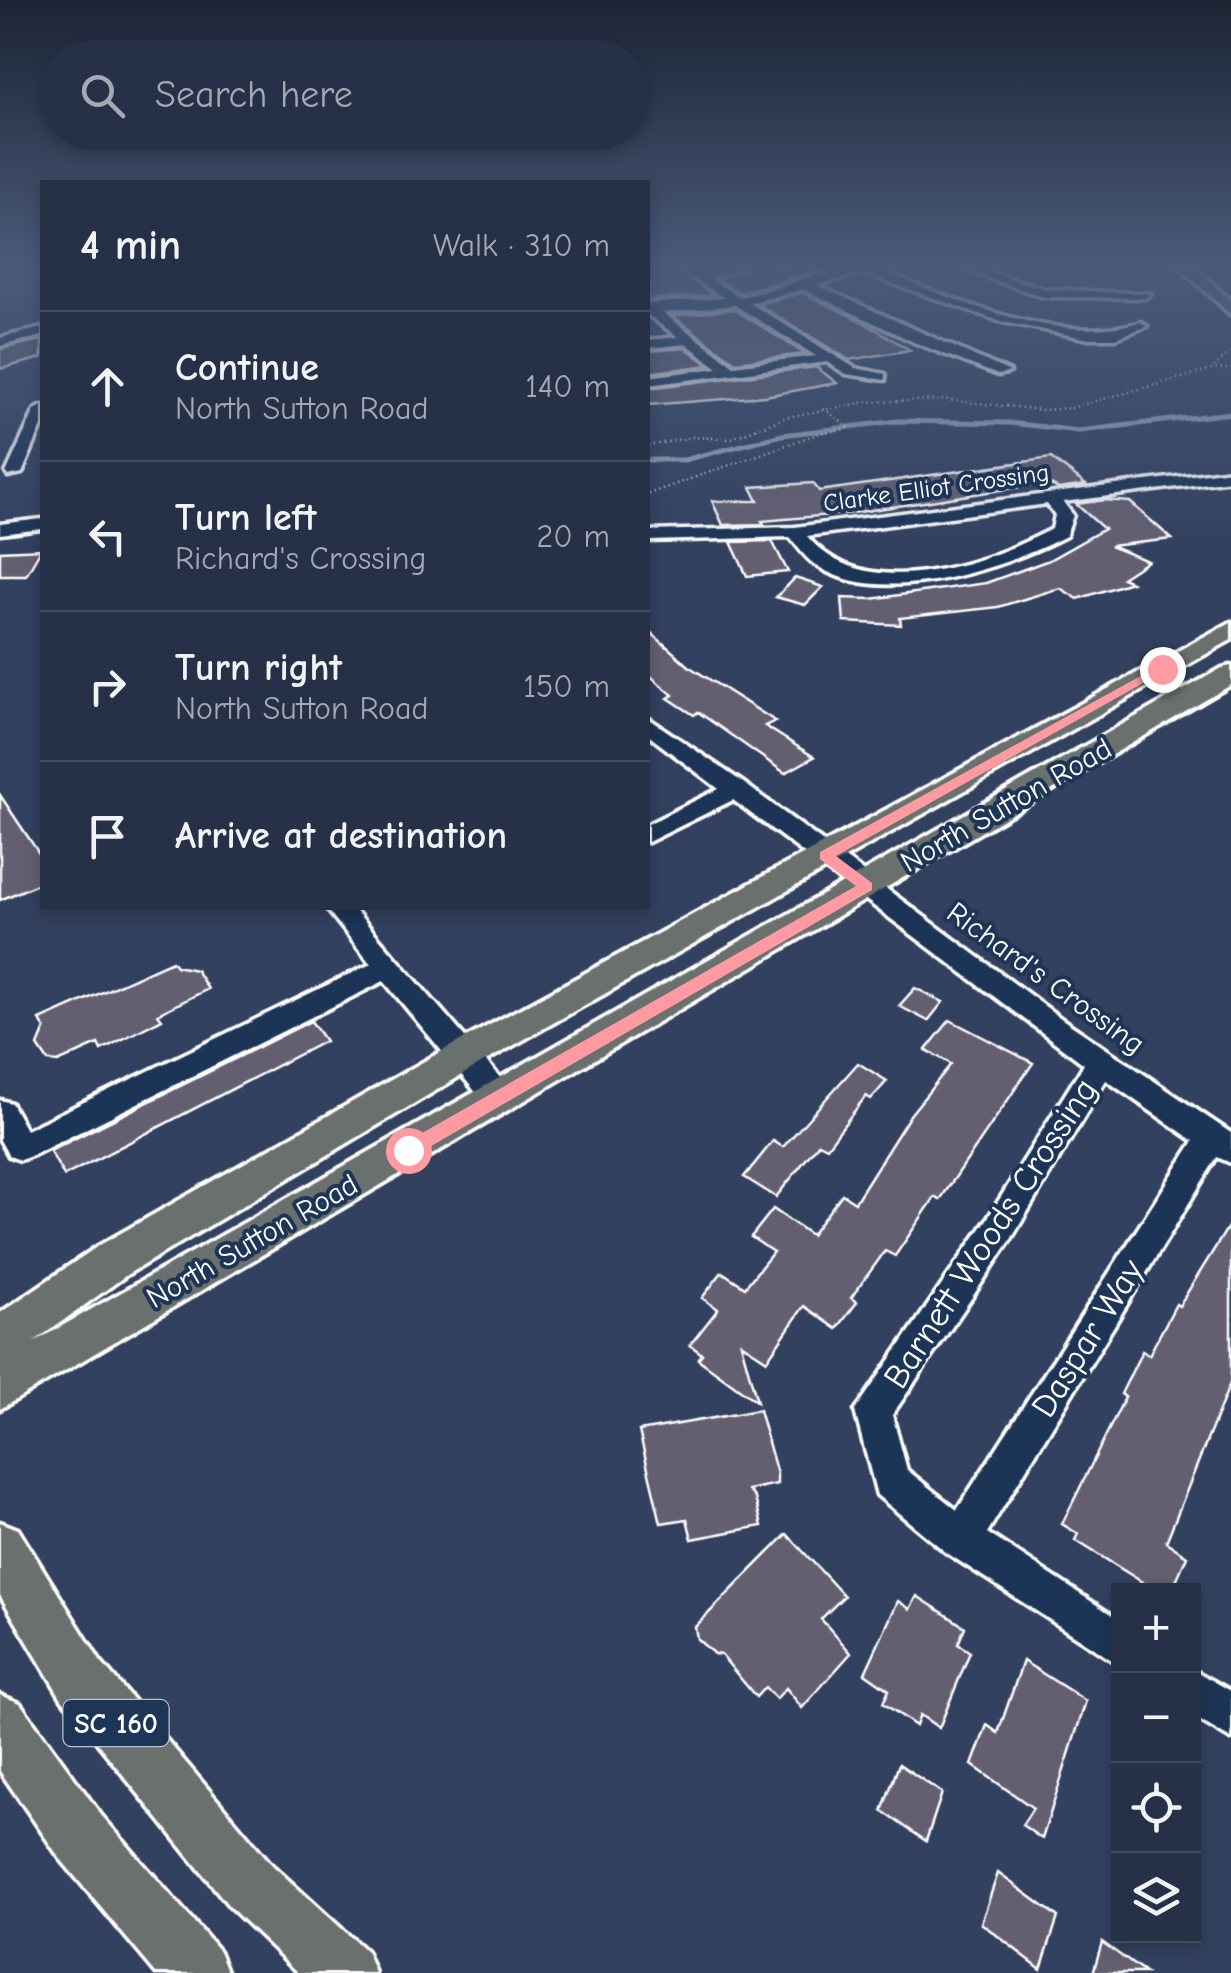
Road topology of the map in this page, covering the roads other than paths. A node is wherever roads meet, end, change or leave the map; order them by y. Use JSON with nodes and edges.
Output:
{"nodes":[{"id":1,"x":717,"y":360,"type":"edge"},
{"id":2,"x":816,"y":360,"type":"edge"},
{"id":3,"x":833,"y":360,"type":"edge"},
{"id":4,"x":972,"y":360,"type":"edge"},
{"id":5,"x":1003,"y":372,"type":"dead end"},
{"id":6,"x":734,"y":373,"type":"junction"},
{"id":7,"x":880,"y":377,"type":"dead end"},
{"id":8,"x":650,"y":381,"type":"edge"},
{"id":9,"x":40,"y":415,"type":"edge"},
{"id":10,"x":36,"y":470,"type":"dead end"},
{"id":11,"x":7,"y":475,"type":"edge"},
{"id":12,"x":1231,"y":475,"type":"edge"},
{"id":13,"x":1050,"y":496,"type":"junction"},
{"id":14,"x":40,"y":525,"type":"edge"},
{"id":15,"x":0,"y":529,"type":"edge"},
{"id":16,"x":795,"y":532,"type":"junction"},
{"id":17,"x":650,"y":536,"type":"edge"},
{"id":18,"x":1231,"y":630,"type":"edge"},
{"id":19,"x":1231,"y":674,"type":"edge"},
{"id":20,"x":650,"y":726,"type":"edge"},
{"id":21,"x":737,"y":790,"type":"junction"},
{"id":22,"x":650,"y":833,"type":"edge"},
{"id":23,"x":825,"y":856,"type":"junction"},
{"id":24,"x":866,"y":886,"type":"junction"},
{"id":25,"x":340,"y":910,"type":"edge"},
{"id":26,"x":388,"y":966,"type":"junction"},
{"id":27,"x":464,"y":1056,"type":"junction"},
{"id":28,"x":1102,"y":1061,"type":"junction"},
{"id":29,"x":499,"y":1098,"type":"junction"},
{"id":30,"x":0,"y":1112,"type":"edge"},
{"id":31,"x":1222,"y":1144,"type":"edge"},
{"id":32,"x":0,"y":1340,"type":"edge"},
{"id":33,"x":0,"y":1386,"type":"edge"},
{"id":34,"x":961,"y":1539,"type":"junction"},
{"id":35,"x":0,"y":1548,"type":"edge"},
{"id":36,"x":1111,"y":1638,"type":"edge"},
{"id":37,"x":1201,"y":1697,"type":"edge"},
{"id":38,"x":1231,"y":1717,"type":"edge"},
{"id":39,"x":0,"y":1723,"type":"edge"},
{"id":40,"x":197,"y":1973,"type":"edge"},
{"id":41,"x":344,"y":1973,"type":"edge"}],
"edges":[{"from":1,"to":6,"type":"street"},
{"from":2,"to":6,"type":"street"},
{"from":3,"to":7,"type":"street"},
{"from":4,"to":5,"type":"street"},
{"from":6,"to":8,"type":"street"},
{"from":9,"to":11,"type":"street"},
{"from":10,"to":11,"type":"street"},
{"from":12,"to":13,"type":"street","name":"Clarke Elliot Crossing"},
{"from":13,"to":16,"type":"street","name":"Clarke Elliot Crossing"},
{"from":13,"to":16,"type":"street"},
{"from":14,"to":15,"type":"street"},
{"from":16,"to":17,"type":"street","name":"Clarke Elliot Crossing"},
{"from":18,"to":23,"type":"main road","name":"North Sutton Road"},
{"from":19,"to":24,"type":"main road","name":"North Sutton Road"},
{"from":20,"to":21,"type":"street","name":"Richard's Crossing"},
{"from":21,"to":22,"type":"street"},
{"from":21,"to":23,"type":"street","name":"Richard's Crossing"},
{"from":23,"to":24,"type":"street","name":"Richard's Crossing"},
{"from":23,"to":27,"type":"main road","name":"North Sutton Road"},
{"from":24,"to":28,"type":"street","name":"Richard's Crossing"},
{"from":24,"to":29,"type":"main road","name":"North Sutton Road"},
{"from":25,"to":26,"type":"street"},
{"from":26,"to":27,"type":"street"},
{"from":26,"to":30,"type":"street"},
{"from":27,"to":29,"type":"street"},
{"from":27,"to":32,"type":"main road","name":"North Sutton Road"},
{"from":28,"to":31,"type":"street","name":"Richard's Crossing"},
{"from":28,"to":34,"type":"street","name":"Barnett Woods Crossing"},
{"from":29,"to":33,"type":"main road","name":"North Sutton Road"},
{"from":31,"to":34,"type":"street","name":"Daspar Way"},
{"from":34,"to":36,"type":"street","name":"Barnett Woods Crossing"},
{"from":35,"to":41,"type":"main road","number":"SC 160"},
{"from":37,"to":38,"type":"street"},
{"from":39,"to":40,"type":"main road","number":"SC 160"}]}
